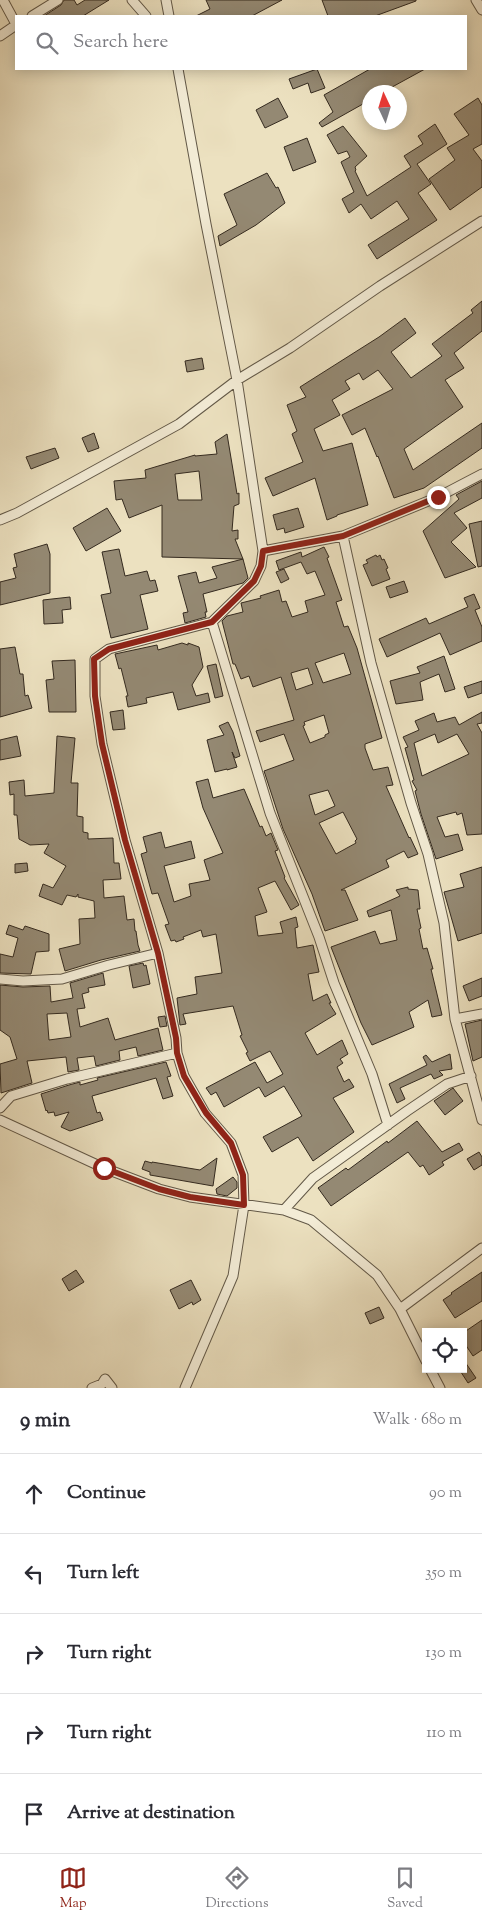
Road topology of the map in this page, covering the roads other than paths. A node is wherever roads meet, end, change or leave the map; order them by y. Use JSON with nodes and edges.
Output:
{"nodes":[{"id":1,"x":3,"y":0,"type":"edge"},
{"id":2,"x":58,"y":0,"type":"edge"},
{"id":3,"x":132,"y":0,"type":"edge"},
{"id":4,"x":166,"y":0,"type":"edge"},
{"id":5,"x":476,"y":0,"type":"edge"},
{"id":6,"x":482,"y":10,"type":"edge"},
{"id":7,"x":34,"y":15,"type":"edge"},
{"id":8,"x":145,"y":15,"type":"edge"},
{"id":9,"x":169,"y":15,"type":"edge"},
{"id":10,"x":15,"y":22,"type":"edge"},
{"id":11,"x":15,"y":25,"type":"edge"},
{"id":12,"x":0,"y":36,"type":"edge"},
{"id":13,"x":178,"y":70,"type":"edge"},
{"id":14,"x":482,"y":221,"type":"edge"},
{"id":15,"x":237,"y":380,"type":"junction"},
{"id":16,"x":482,"y":474,"type":"edge"},
{"id":17,"x":0,"y":520,"type":"edge"},
{"id":18,"x":343,"y":536,"type":"junction"},
{"id":19,"x":263,"y":551,"type":"junction"},
{"id":20,"x":212,"y":622,"type":"junction"},
{"id":21,"x":158,"y":953,"type":"junction"},
{"id":22,"x":0,"y":979,"type":"edge"},
{"id":23,"x":482,"y":1014,"type":"edge"},
{"id":24,"x":455,"y":1019,"type":"junction"},
{"id":25,"x":177,"y":1053,"type":"junction"},
{"id":26,"x":471,"y":1076,"type":"junction"},
{"id":27,"x":478,"y":1091,"type":"edge"},
{"id":28,"x":0,"y":1108,"type":"edge"},
{"id":29,"x":0,"y":1120,"type":"edge"},
{"id":30,"x":482,"y":1120,"type":"edge"},
{"id":31,"x":388,"y":1125,"type":"junction"},
{"id":32,"x":244,"y":1205,"type":"junction"},
{"id":33,"x":284,"y":1210,"type":"junction"},
{"id":34,"x":482,"y":1248,"type":"edge"},
{"id":35,"x":400,"y":1308,"type":"junction"},
{"id":36,"x":422,"y":1353,"type":"edge"},
{"id":37,"x":432,"y":1373,"type":"edge"},
{"id":38,"x":92,"y":1388,"type":"edge"},
{"id":39,"x":112,"y":1388,"type":"edge"},
{"id":40,"x":185,"y":1388,"type":"edge"},
{"id":41,"x":440,"y":1388,"type":"edge"}],
"edges":[{"from":1,"to":10,"type":"street"},
{"from":2,"to":7,"type":"street"},
{"from":3,"to":8,"type":"street"},
{"from":4,"to":9,"type":"street"},
{"from":5,"to":6,"type":"street"},
{"from":11,"to":12,"type":"street"},
{"from":13,"to":15,"type":"street"},
{"from":14,"to":15,"type":"street"},
{"from":15,"to":17,"type":"street"},
{"from":15,"to":19,"type":"street"},
{"from":16,"to":18,"type":"street"},
{"from":18,"to":19,"type":"street"},
{"from":18,"to":24,"type":"street"},
{"from":19,"to":20,"type":"street"},
{"from":20,"to":21,"type":"street"},
{"from":20,"to":31,"type":"street"},
{"from":21,"to":22,"type":"street"},
{"from":21,"to":25,"type":"street"},
{"from":23,"to":24,"type":"street"},
{"from":24,"to":26,"type":"street"},
{"from":25,"to":28,"type":"street"},
{"from":25,"to":32,"type":"street"},
{"from":26,"to":27,"type":"street"},
{"from":26,"to":31,"type":"street"},
{"from":27,"to":30,"type":"street"},
{"from":29,"to":32,"type":"street"},
{"from":31,"to":33,"type":"street"},
{"from":32,"to":33,"type":"street"},
{"from":32,"to":40,"type":"street"},
{"from":33,"to":35,"type":"street"},
{"from":34,"to":35,"type":"street"},
{"from":35,"to":36,"type":"street"},
{"from":37,"to":41,"type":"street"},
{"from":38,"to":39,"type":"street"}]}
